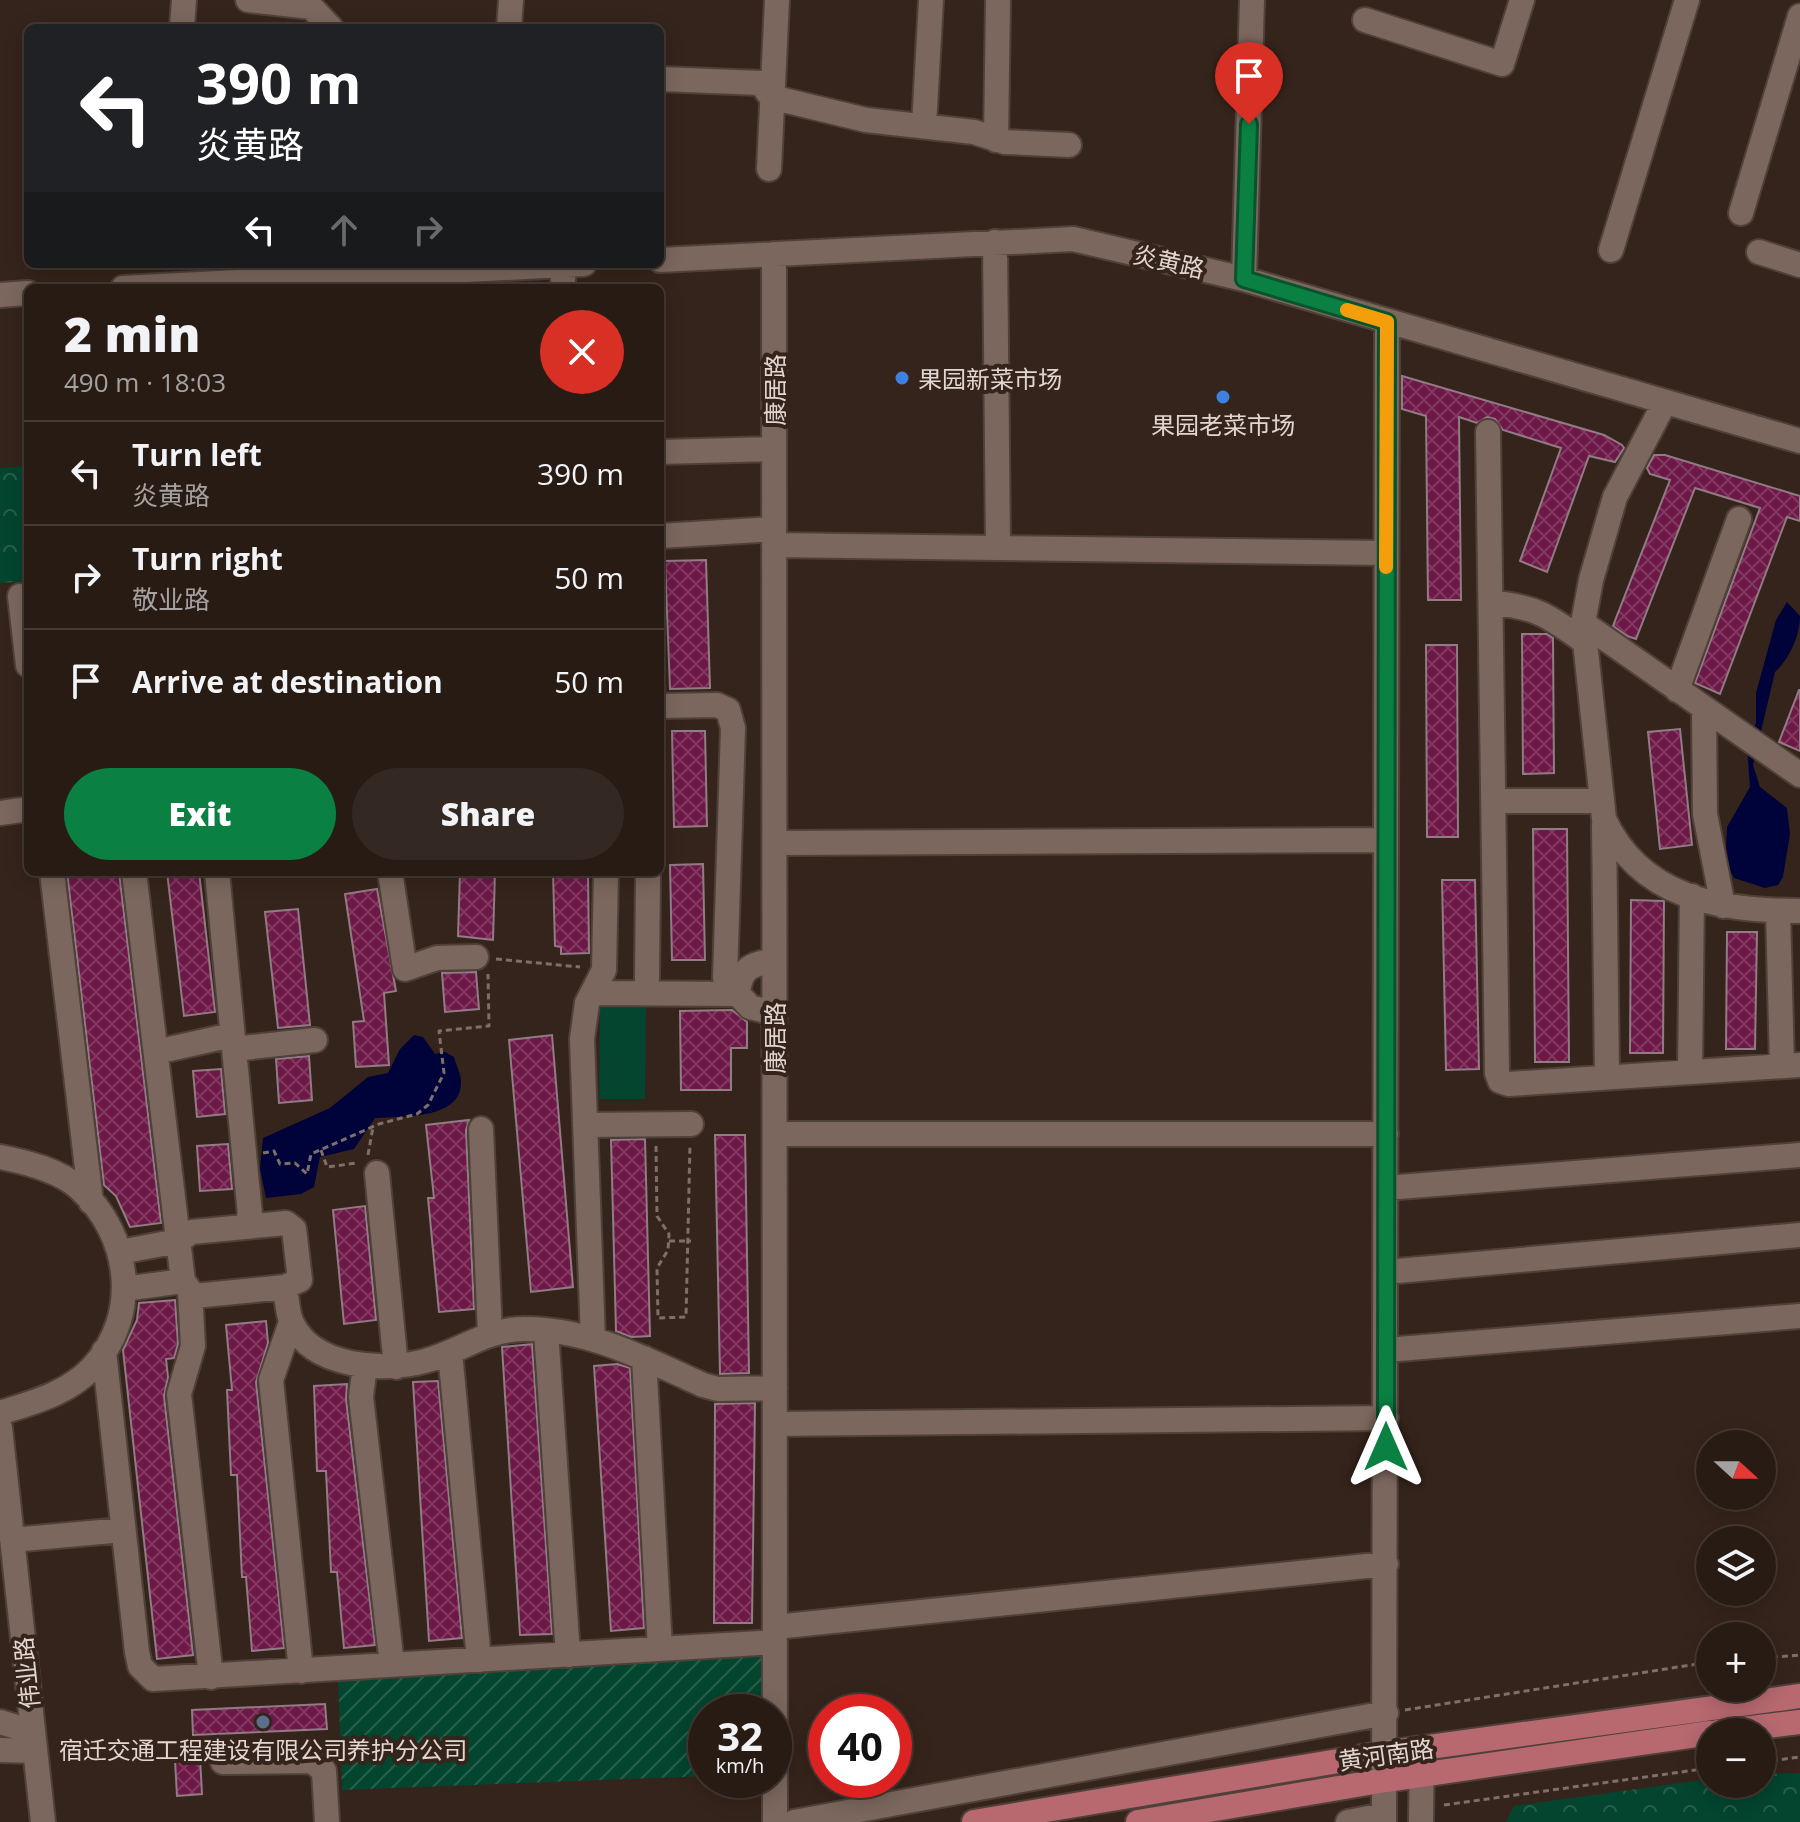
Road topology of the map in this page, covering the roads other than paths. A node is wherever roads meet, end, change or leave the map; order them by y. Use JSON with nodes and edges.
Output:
{"nodes":[{"id":1,"x":184,"y":0,"type":"edge"},
{"id":2,"x":248,"y":0,"type":"edge"},
{"id":3,"x":511,"y":0,"type":"edge"},
{"id":4,"x":777,"y":0,"type":"edge"},
{"id":5,"x":931,"y":0,"type":"edge"},
{"id":6,"x":998,"y":0,"type":"edge"},
{"id":7,"x":1252,"y":0,"type":"edge"},
{"id":8,"x":1522,"y":0,"type":"edge"},
{"id":9,"x":1687,"y":0,"type":"edge"},
{"id":10,"x":1800,"y":16,"type":"edge"},
{"id":11,"x":1365,"y":20,"type":"dead end"},
{"id":12,"x":182,"y":24,"type":"edge"},
{"id":13,"x":327,"y":24,"type":"edge"},
{"id":14,"x":509,"y":24,"type":"edge"},
{"id":15,"x":664,"y":79,"type":"edge"},
{"id":16,"x":771,"y":97,"type":"junction"},
{"id":17,"x":924,"y":126,"type":"junction"},
{"id":18,"x":996,"y":140,"type":"junction"},
{"id":19,"x":1069,"y":145,"type":"dead end"},
{"id":20,"x":769,"y":169,"type":"dead end"},
{"id":21,"x":1741,"y":213,"type":"dead end"},
{"id":22,"x":995,"y":242,"type":"junction"},
{"id":23,"x":1611,"y":250,"type":"dead end"},
{"id":24,"x":1759,"y":252,"type":"dead end"},
{"id":25,"x":774,"y":254,"type":"junction"},
{"id":26,"x":664,"y":260,"type":"edge"},
{"id":27,"x":1800,"y":265,"type":"edge"},
{"id":28,"x":434,"y":268,"type":"edge"},
{"id":29,"x":537,"y":268,"type":"edge"},
{"id":30,"x":504,"y":273,"type":"edge"},
{"id":31,"x":236,"y":278,"type":"edge"},
{"id":32,"x":165,"y":279,"type":"edge"},
{"id":33,"x":1244,"y":279,"type":"junction"},
{"id":34,"x":401,"y":281,"type":"edge"},
{"id":35,"x":341,"y":282,"type":"edge"},
{"id":36,"x":142,"y":284,"type":"edge"},
{"id":37,"x":291,"y":284,"type":"edge"},
{"id":38,"x":24,"y":293,"type":"edge"},
{"id":39,"x":0,"y":295,"type":"edge"},
{"id":40,"x":1387,"y":322,"type":"junction"},
{"id":41,"x":1665,"y":402,"type":"junction"},
{"id":42,"x":1488,"y":432,"type":"dead end"},
{"id":43,"x":1800,"y":441,"type":"edge"},
{"id":44,"x":774,"y":449,"type":"junction"},
{"id":45,"x":664,"y":452,"type":"edge"},
{"id":46,"x":1739,"y":519,"type":"dead end"},
{"id":47,"x":664,"y":536,"type":"edge"},
{"id":48,"x":774,"y":537,"type":"junction"},
{"id":49,"x":998,"y":548,"type":"junction"},
{"id":50,"x":1386,"y":553,"type":"junction"},
{"id":51,"x":20,"y":596,"type":"dead end"},
{"id":52,"x":1492,"y":603,"type":"junction"},
{"id":53,"x":24,"y":630,"type":"edge"},
{"id":54,"x":1584,"y":633,"type":"junction"},
{"id":55,"x":1677,"y":690,"type":"junction"},
{"id":56,"x":664,"y":706,"type":"edge"},
{"id":57,"x":1704,"y":709,"type":"junction"},
{"id":58,"x":1800,"y":775,"type":"edge"},
{"id":59,"x":1494,"y":801,"type":"junction"},
{"id":60,"x":24,"y":810,"type":"edge"},
{"id":61,"x":1602,"y":810,"type":"junction"},
{"id":62,"x":0,"y":813,"type":"edge"},
{"id":63,"x":1386,"y":840,"type":"junction"},
{"id":64,"x":775,"y":843,"type":"junction"},
{"id":65,"x":52,"y":876,"type":"edge"},
{"id":66,"x":134,"y":876,"type":"edge"},
{"id":67,"x":217,"y":876,"type":"edge"},
{"id":68,"x":391,"y":876,"type":"edge"},
{"id":69,"x":606,"y":876,"type":"edge"},
{"id":70,"x":648,"y":876,"type":"edge"},
{"id":71,"x":1692,"y":896,"type":"junction"},
{"id":72,"x":1723,"y":906,"type":"junction"},
{"id":73,"x":1789,"y":911,"type":"edge"},
{"id":74,"x":482,"y":958,"type":"road end"},
{"id":75,"x":774,"y":960,"type":"junction"},
{"id":76,"x":647,"y":978,"type":"junction"},
{"id":77,"x":600,"y":980,"type":"junction"},
{"id":78,"x":734,"y":984,"type":"junction"},
{"id":79,"x":774,"y":1013,"type":"junction"},
{"id":80,"x":315,"y":1040,"type":"dead end"},
{"id":81,"x":233,"y":1042,"type":"junction"},
{"id":82,"x":156,"y":1052,"type":"junction"},
{"id":83,"x":1791,"y":1065,"type":"edge"},
{"id":84,"x":1690,"y":1072,"type":"junction"},
{"id":85,"x":1607,"y":1077,"type":"junction"},
{"id":86,"x":691,"y":1124,"type":"road end"},
{"id":87,"x":585,"y":1125,"type":"junction"},
{"id":88,"x":481,"y":1129,"type":"dead end"},
{"id":89,"x":775,"y":1134,"type":"junction"},
{"id":90,"x":1386,"y":1134,"type":"junction"},
{"id":91,"x":1800,"y":1155,"type":"edge"},
{"id":92,"x":0,"y":1157,"type":"edge"},
{"id":93,"x":373,"y":1167,"type":"road end"},
{"id":94,"x":1386,"y":1188,"type":"junction"},
{"id":95,"x":91,"y":1202,"type":"junction"},
{"id":96,"x":245,"y":1227,"type":"junction"},
{"id":97,"x":1800,"y":1235,"type":"edge"},
{"id":98,"x":178,"y":1241,"type":"junction"},
{"id":99,"x":120,"y":1252,"type":"junction"},
{"id":100,"x":1386,"y":1272,"type":"junction"},
{"id":101,"x":187,"y":1286,"type":"junction"},
{"id":102,"x":285,"y":1287,"type":"junction"},
{"id":103,"x":124,"y":1289,"type":"junction"},
{"id":104,"x":1800,"y":1316,"type":"edge"},
{"id":105,"x":291,"y":1322,"type":"junction"},
{"id":106,"x":546,"y":1331,"type":"junction"},
{"id":107,"x":490,"y":1333,"type":"junction"},
{"id":108,"x":593,"y":1339,"type":"junction"},
{"id":109,"x":1386,"y":1350,"type":"junction"},
{"id":110,"x":104,"y":1351,"type":"junction"},
{"id":111,"x":450,"y":1352,"type":"junction"},
{"id":112,"x":644,"y":1358,"type":"junction"},
{"id":113,"x":365,"y":1365,"type":"junction"},
{"id":114,"x":396,"y":1367,"type":"junction"},
{"id":115,"x":775,"y":1388,"type":"junction"},
{"id":116,"x":0,"y":1413,"type":"edge"},
{"id":117,"x":1386,"y":1418,"type":"junction"},
{"id":118,"x":775,"y":1424,"type":"junction"},
{"id":119,"x":0,"y":1428,"type":"edge"},
{"id":120,"x":7,"y":1528,"type":"edge"},
{"id":121,"x":123,"y":1530,"type":"junction"},
{"id":122,"x":1386,"y":1564,"type":"junction"},
{"id":123,"x":775,"y":1634,"type":"junction"},
{"id":124,"x":660,"y":1649,"type":"junction"},
{"id":125,"x":568,"y":1655,"type":"junction"},
{"id":126,"x":479,"y":1660,"type":"junction"},
{"id":127,"x":392,"y":1665,"type":"junction"},
{"id":128,"x":301,"y":1671,"type":"junction"},
{"id":129,"x":211,"y":1677,"type":"junction"},
{"id":130,"x":1800,"y":1696,"type":"edge"},
{"id":131,"x":1386,"y":1713,"type":"junction"},
{"id":132,"x":0,"y":1722,"type":"edge"},
{"id":133,"x":1800,"y":1722,"type":"edge"},
{"id":134,"x":1776,"y":1725,"type":"edge"},
{"id":135,"x":1696,"y":1735,"type":"edge"},
{"id":136,"x":34,"y":1742,"type":"junction"},
{"id":137,"x":1422,"y":1749,"type":"junction"},
{"id":138,"x":0,"y":1750,"type":"edge"},
{"id":139,"x":1386,"y":1753,"type":"junction"},
{"id":140,"x":223,"y":1762,"type":"dead end"},
{"id":141,"x":1423,"y":1775,"type":"junction"},
{"id":142,"x":1386,"y":1780,"type":"junction"},
{"id":143,"x":1421,"y":1815,"type":"edge"},
{"id":144,"x":1384,"y":1818,"type":"edge"},
{"id":145,"x":43,"y":1822,"type":"edge"},
{"id":146,"x":327,"y":1822,"type":"edge"},
{"id":147,"x":775,"y":1822,"type":"edge"},
{"id":148,"x":794,"y":1822,"type":"edge"},
{"id":149,"x":974,"y":1822,"type":"edge"},
{"id":150,"x":1138,"y":1822,"type":"edge"},
{"id":151,"x":1348,"y":1822,"type":"edge"}],
"edges":[{"from":1,"to":12,"type":"street"},
{"from":2,"to":13,"type":"street"},
{"from":3,"to":14,"type":"street"},
{"from":4,"to":16,"type":"street"},
{"from":5,"to":17,"type":"street"},
{"from":6,"to":18,"type":"street"},
{"from":7,"to":33,"type":"street"},
{"from":8,"to":11,"type":"street"},
{"from":9,"to":23,"type":"street"},
{"from":10,"to":21,"type":"street"},
{"from":15,"to":16,"type":"street"},
{"from":16,"to":17,"type":"street"},
{"from":16,"to":20,"type":"street"},
{"from":17,"to":18,"type":"street"},
{"from":18,"to":19,"type":"street"},
{"from":22,"to":25,"type":"street","name":"炎黄路"},
{"from":22,"to":33,"type":"street","name":"炎黄路"},
{"from":22,"to":49,"type":"street"},
{"from":24,"to":27,"type":"street"},
{"from":25,"to":26,"type":"street","name":"炎黄路"},
{"from":25,"to":44,"type":"street","name":"康居路"},
{"from":28,"to":30,"type":"street"},
{"from":28,"to":34,"type":"street"},
{"from":29,"to":30,"type":"street"},
{"from":31,"to":32,"type":"street"},
{"from":31,"to":37,"type":"street"},
{"from":32,"to":36,"type":"street"},
{"from":33,"to":40,"type":"street","name":"炎黄路"},
{"from":34,"to":35,"type":"street"},
{"from":35,"to":37,"type":"street"},
{"from":38,"to":39,"type":"street"},
{"from":40,"to":41,"type":"street","name":"炎黄路"},
{"from":40,"to":50,"type":"street"},
{"from":41,"to":43,"type":"street","name":"炎黄路"},
{"from":41,"to":54,"type":"street"},
{"from":42,"to":52,"type":"street"},
{"from":44,"to":45,"type":"street"},
{"from":44,"to":48,"type":"street","name":"康居路"},
{"from":46,"to":55,"type":"street"},
{"from":47,"to":48,"type":"street"},
{"from":48,"to":49,"type":"street"},
{"from":48,"to":64,"type":"street","name":"康居路"},
{"from":49,"to":50,"type":"street"},
{"from":50,"to":63,"type":"street"},
{"from":51,"to":53,"type":"street"},
{"from":52,"to":54,"type":"street"},
{"from":52,"to":59,"type":"street"},
{"from":54,"to":55,"type":"street"},
{"from":54,"to":61,"type":"street"},
{"from":55,"to":57,"type":"street"},
{"from":56,"to":78,"type":"street"},
{"from":57,"to":58,"type":"street"},
{"from":57,"to":72,"type":"street"},
{"from":59,"to":61,"type":"street"},
{"from":59,"to":85,"type":"street"},
{"from":60,"to":62,"type":"street"},
{"from":61,"to":71,"type":"street"},
{"from":61,"to":85,"type":"street"},
{"from":63,"to":64,"type":"street"},
{"from":63,"to":90,"type":"street"},
{"from":64,"to":75,"type":"street","name":"康居路"},
{"from":65,"to":95,"type":"street"},
{"from":66,"to":82,"type":"street"},
{"from":67,"to":81,"type":"street"},
{"from":68,"to":74,"type":"street"},
{"from":69,"to":77,"type":"street"},
{"from":70,"to":76,"type":"street"},
{"from":71,"to":72,"type":"street"},
{"from":71,"to":84,"type":"street"},
{"from":72,"to":73,"type":"street"},
{"from":73,"to":83,"type":"street"},
{"from":75,"to":78,"type":"street"},
{"from":75,"to":79,"type":"street","name":"康居路"},
{"from":76,"to":77,"type":"street"},
{"from":76,"to":78,"type":"street"},
{"from":77,"to":78,"type":"street"},
{"from":77,"to":87,"type":"street"},
{"from":78,"to":79,"type":"street"},
{"from":79,"to":89,"type":"street","name":"康居路"},
{"from":80,"to":81,"type":"street"},
{"from":81,"to":82,"type":"street"},
{"from":81,"to":96,"type":"street"},
{"from":82,"to":98,"type":"street"},
{"from":83,"to":84,"type":"street"},
{"from":84,"to":85,"type":"street"},
{"from":86,"to":87,"type":"street"},
{"from":87,"to":108,"type":"street"},
{"from":88,"to":107,"type":"street"},
{"from":89,"to":90,"type":"street"},
{"from":89,"to":115,"type":"street","name":"康居路"},
{"from":90,"to":94,"type":"street"},
{"from":91,"to":94,"type":"street"},
{"from":92,"to":95,"type":"street"},
{"from":93,"to":114,"type":"street"},
{"from":94,"to":100,"type":"street"},
{"from":95,"to":99,"type":"street"},
{"from":96,"to":98,"type":"street"},
{"from":96,"to":102,"type":"street"},
{"from":97,"to":100,"type":"street"},
{"from":98,"to":99,"type":"street"},
{"from":98,"to":101,"type":"street"},
{"from":99,"to":103,"type":"street"},
{"from":100,"to":109,"type":"street"},
{"from":101,"to":102,"type":"street"},
{"from":101,"to":103,"type":"street"},
{"from":101,"to":129,"type":"street"},
{"from":102,"to":105,"type":"street"},
{"from":103,"to":110,"type":"street"},
{"from":104,"to":109,"type":"street"},
{"from":105,"to":113,"type":"street"},
{"from":105,"to":128,"type":"street"},
{"from":106,"to":107,"type":"street"},
{"from":106,"to":108,"type":"street"},
{"from":106,"to":125,"type":"street"},
{"from":107,"to":111,"type":"street"},
{"from":108,"to":112,"type":"street"},
{"from":109,"to":117,"type":"street"},
{"from":110,"to":116,"type":"street"},
{"from":110,"to":121,"type":"street"},
{"from":111,"to":114,"type":"street"},
{"from":111,"to":126,"type":"street"},
{"from":112,"to":115,"type":"street"},
{"from":112,"to":124,"type":"street"},
{"from":113,"to":114,"type":"street"},
{"from":113,"to":127,"type":"street"},
{"from":115,"to":118,"type":"street","name":"康居路"},
{"from":117,"to":118,"type":"street"},
{"from":117,"to":122,"type":"street"},
{"from":118,"to":123,"type":"street","name":"康居路"},
{"from":119,"to":120,"type":"street","name":"伟业路"},
{"from":120,"to":121,"type":"street"},
{"from":120,"to":136,"type":"street","name":"伟业路"},
{"from":121,"to":129,"type":"street"},
{"from":122,"to":123,"type":"street"},
{"from":122,"to":131,"type":"street"},
{"from":123,"to":124,"type":"street"},
{"from":123,"to":147,"type":"street","name":"康居路"},
{"from":124,"to":125,"type":"street"},
{"from":125,"to":126,"type":"street"},
{"from":126,"to":127,"type":"street"},
{"from":127,"to":128,"type":"street"},
{"from":128,"to":129,"type":"street"},
{"from":130,"to":137,"type":"main road","name":"黄河南路"},
{"from":131,"to":139,"type":"street"},
{"from":131,"to":148,"type":"street"},
{"from":132,"to":136,"type":"street"},
{"from":133,"to":134,"type":"main road"},
{"from":135,"to":141,"type":"main road","name":"黄河南路"},
{"from":136,"to":138,"type":"street"},
{"from":136,"to":145,"type":"street","name":"伟业路"},
{"from":137,"to":139,"type":"main road","name":"黄河南路"},
{"from":137,"to":141,"type":"street"},
{"from":139,"to":142,"type":"street"},
{"from":139,"to":149,"type":"main road","name":"黄河南路"},
{"from":140,"to":146,"type":"street"},
{"from":141,"to":142,"type":"main road","name":"黄河南路"},
{"from":141,"to":143,"type":"street"},
{"from":142,"to":144,"type":"street"},
{"from":142,"to":150,"type":"main road","name":"黄河南路"},
{"from":144,"to":151,"type":"street"}]}
